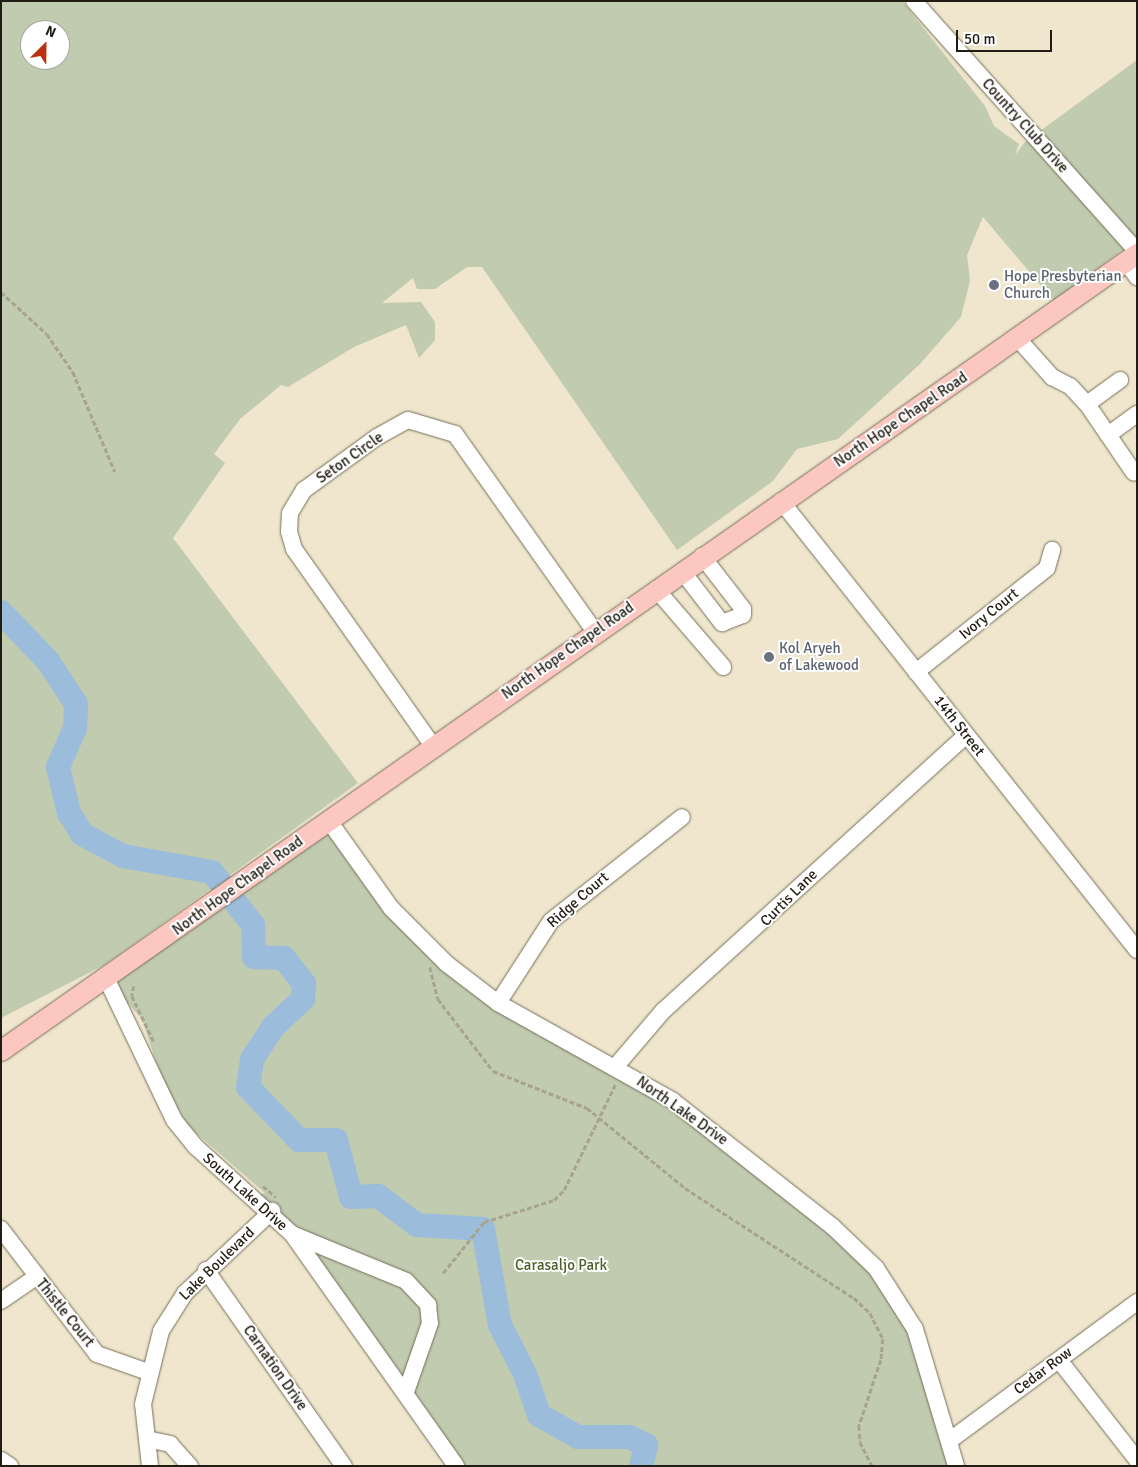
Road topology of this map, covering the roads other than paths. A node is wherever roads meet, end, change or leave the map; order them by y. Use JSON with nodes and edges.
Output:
{"nodes":[{"id":1,"x":914,"y":1,"type":"edge"},
{"id":2,"x":1134,"y":261,"type":"edge"},
{"id":3,"x":1018,"y":340,"type":"junction"},
{"id":4,"x":1120,"y":380,"type":"dead end"},
{"id":5,"x":1086,"y":404,"type":"junction"},
{"id":6,"x":1137,"y":414,"type":"edge"},
{"id":7,"x":1108,"y":435,"type":"junction"},
{"id":8,"x":1134,"y":473,"type":"dead end"},
{"id":9,"x":782,"y":501,"type":"junction"},
{"id":10,"x":1052,"y":550,"type":"dead end"},
{"id":11,"x":702,"y":556,"type":"junction"},
{"id":12,"x":682,"y":571,"type":"junction"},
{"id":13,"x":656,"y":589,"type":"junction"},
{"id":14,"x":595,"y":632,"type":"junction"},
{"id":15,"x":723,"y":667,"type":"dead end"},
{"id":16,"x":916,"y":672,"type":"junction"},
{"id":17,"x":966,"y":735,"type":"junction"},
{"id":18,"x":433,"y":746,"type":"junction"},
{"id":19,"x":682,"y":817,"type":"dead end"},
{"id":20,"x":328,"y":821,"type":"junction"},
{"id":21,"x":1137,"y":950,"type":"edge"},
{"id":22,"x":107,"y":980,"type":"junction"},
{"id":23,"x":498,"y":1003,"type":"junction"},
{"id":24,"x":1,"y":1051,"type":"edge"},
{"id":25,"x":619,"y":1068,"type":"junction"},
{"id":26,"x":272,"y":1211,"type":"junction"},
{"id":27,"x":1,"y":1229,"type":"edge"},
{"id":28,"x":292,"y":1234,"type":"junction"},
{"id":29,"x":206,"y":1270,"type":"junction"},
{"id":30,"x":36,"y":1277,"type":"junction"},
{"id":31,"x":1,"y":1301,"type":"edge"},
{"id":32,"x":1137,"y":1302,"type":"edge"},
{"id":33,"x":1059,"y":1360,"type":"junction"},
{"id":34,"x":148,"y":1372,"type":"junction"},
{"id":35,"x":406,"y":1392,"type":"junction"},
{"id":36,"x":147,"y":1439,"type":"junction"},
{"id":37,"x":949,"y":1441,"type":"junction"},
{"id":38,"x":1,"y":1460,"type":"edge"},
{"id":39,"x":1137,"y":1460,"type":"edge"},
{"id":40,"x":10,"y":1466,"type":"edge"},
{"id":41,"x":150,"y":1466,"type":"edge"},
{"id":42,"x":190,"y":1466,"type":"edge"},
{"id":43,"x":344,"y":1466,"type":"edge"},
{"id":44,"x":456,"y":1466,"type":"edge"},
{"id":45,"x":956,"y":1466,"type":"edge"}],
"edges":[{"from":1,"to":2,"type":"street","name":"Country Club Drive"},
{"from":2,"to":3,"type":"main road","name":"North Hope Chapel Road"},
{"from":3,"to":5,"type":"street"},
{"from":3,"to":9,"type":"main road","name":"North Hope Chapel Road"},
{"from":4,"to":5,"type":"street"},
{"from":5,"to":7,"type":"street"},
{"from":6,"to":7,"type":"street"},
{"from":7,"to":8,"type":"street"},
{"from":9,"to":11,"type":"main road","name":"North Hope Chapel Road"},
{"from":9,"to":16,"type":"street","name":"14th Street"},
{"from":10,"to":16,"type":"street","name":"Ivory Court"},
{"from":11,"to":12,"type":"main road","name":"North Hope Chapel Road"},
{"from":11,"to":12,"type":"street"},
{"from":12,"to":13,"type":"main road","name":"North Hope Chapel Road"},
{"from":13,"to":14,"type":"main road","name":"North Hope Chapel Road"},
{"from":13,"to":15,"type":"street"},
{"from":14,"to":18,"type":"main road","name":"North Hope Chapel Road"},
{"from":14,"to":18,"type":"street","name":"Seton Circle"},
{"from":16,"to":17,"type":"street","name":"14th Street"},
{"from":17,"to":21,"type":"street","name":"14th Street"},
{"from":17,"to":25,"type":"street","name":"Curtis Lane"},
{"from":18,"to":20,"type":"main road","name":"North Hope Chapel Road"},
{"from":19,"to":23,"type":"street","name":"Ridge Court"},
{"from":20,"to":22,"type":"main road","name":"North Hope Chapel Road"},
{"from":20,"to":23,"type":"street","name":"North Lake Drive"},
{"from":22,"to":24,"type":"main road","name":"North Hope Chapel Road"},
{"from":22,"to":26,"type":"street","name":"South Lake Drive"},
{"from":23,"to":25,"type":"street","name":"North Lake Drive"},
{"from":25,"to":37,"type":"street","name":"North Lake Drive"},
{"from":26,"to":28,"type":"street","name":"South Lake Drive"},
{"from":26,"to":29,"type":"street","name":"Lake Boulevard"},
{"from":27,"to":30,"type":"street","name":"Thistle Court"},
{"from":28,"to":35,"type":"street","name":"South Lake Drive"},
{"from":28,"to":35,"type":"street"},
{"from":29,"to":34,"type":"street","name":"Lake Boulevard"},
{"from":29,"to":43,"type":"street","name":"Carnation Drive"},
{"from":30,"to":31,"type":"street"},
{"from":30,"to":34,"type":"street","name":"Thistle Court"},
{"from":32,"to":33,"type":"street","name":"Cedar Row"},
{"from":33,"to":37,"type":"street","name":"Cedar Row"},
{"from":33,"to":39,"type":"street"},
{"from":34,"to":36,"type":"street","name":"Lake Boulevard"},
{"from":35,"to":44,"type":"street","name":"South Lake Drive"},
{"from":36,"to":41,"type":"street","name":"Lake Boulevard"},
{"from":36,"to":42,"type":"street"},
{"from":37,"to":45,"type":"street","name":"North Lake Drive"},
{"from":38,"to":40,"type":"street"}]}
